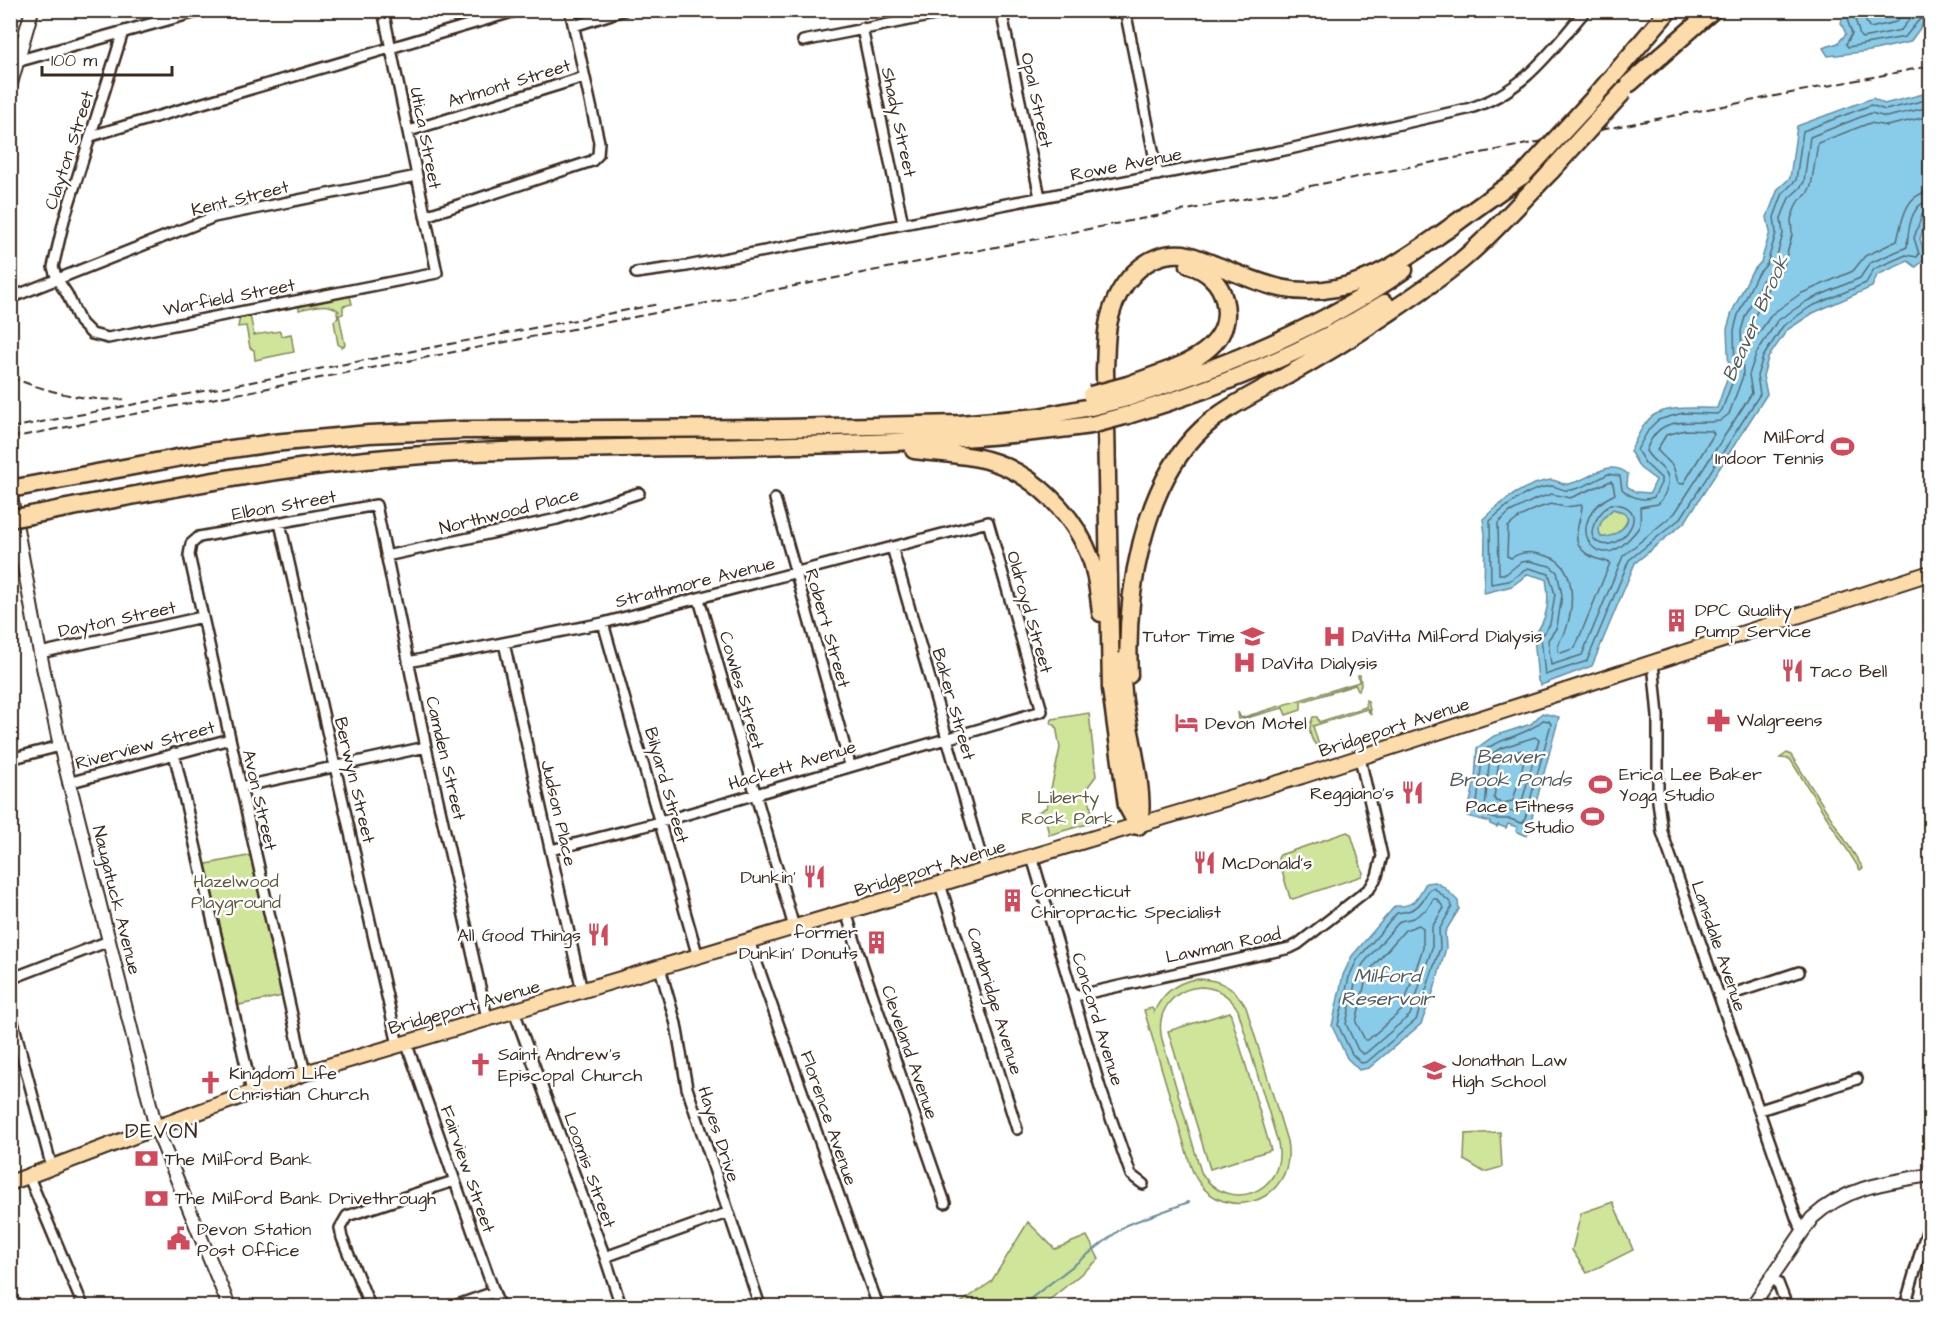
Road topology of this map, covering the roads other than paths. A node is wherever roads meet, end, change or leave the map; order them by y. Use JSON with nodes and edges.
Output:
{"nodes":[{"id":1,"x":32,"y":10,"type":"edge"},
{"id":2,"x":202,"y":10,"type":"edge"},
{"id":3,"x":383,"y":10,"type":"edge"},
{"id":4,"x":519,"y":10,"type":"edge"},
{"id":5,"x":570,"y":10,"type":"edge"},
{"id":6,"x":624,"y":10,"type":"edge"},
{"id":7,"x":960,"y":10,"type":"edge"},
{"id":8,"x":1001,"y":10,"type":"edge"},
{"id":9,"x":1125,"y":10,"type":"edge"},
{"id":10,"x":1586,"y":10,"type":"edge"},
{"id":11,"x":1659,"y":10,"type":"edge"},
{"id":12,"x":1669,"y":10,"type":"edge"},
{"id":13,"x":1696,"y":10,"type":"edge"},
{"id":14,"x":1713,"y":10,"type":"edge"},
{"id":15,"x":574,"y":26,"type":"junction"},
{"id":16,"x":862,"y":28,"type":"junction"},
{"id":17,"x":123,"y":32,"type":"junction"},
{"id":18,"x":802,"y":41,"type":"dead end"},
{"id":19,"x":392,"y":49,"type":"junction"},
{"id":20,"x":18,"y":61,"type":"junction"},
{"id":21,"x":1619,"y":69,"type":"junction"},
{"id":22,"x":584,"y":76,"type":"junction"},
{"id":23,"x":10,"y":87,"type":"edge"},
{"id":24,"x":1627,"y":87,"type":"junction"},
{"id":25,"x":409,"y":131,"type":"junction"},
{"id":26,"x":91,"y":136,"type":"junction"},
{"id":27,"x":1552,"y":170,"type":"junction"},
{"id":28,"x":1158,"y":175,"type":"junction"},
{"id":29,"x":417,"y":176,"type":"junction"},
{"id":30,"x":1522,"y":176,"type":"junction"},
{"id":31,"x":1040,"y":197,"type":"junction"},
{"id":32,"x":424,"y":216,"type":"junction"},
{"id":33,"x":903,"y":224,"type":"junction"},
{"id":34,"x":437,"y":273,"type":"joint"},
{"id":35,"x":636,"y":273,"type":"dead end"},
{"id":36,"x":57,"y":279,"type":"junction"},
{"id":37,"x":10,"y":298,"type":"edge"},
{"id":38,"x":1127,"y":392,"type":"junction"},
{"id":39,"x":862,"y":444,"type":"junction"},
{"id":40,"x":16,"y":489,"type":"edge"},
{"id":41,"x":639,"y":493,"type":"dead end"},
{"id":42,"x":775,"y":499,"type":"dead end"},
{"id":43,"x":376,"y":505,"type":"joint"},
{"id":44,"x":10,"y":519,"type":"edge"},
{"id":45,"x":987,"y":522,"type":"joint"},
{"id":46,"x":280,"y":523,"type":"junction"},
{"id":47,"x":199,"y":537,"type":"joint"},
{"id":48,"x":891,"y":547,"type":"junction"},
{"id":49,"x":386,"y":556,"type":"junction"},
{"id":50,"x":795,"y":573,"type":"junction"},
{"id":51,"x":1930,"y":573,"type":"edge"},
{"id":52,"x":699,"y":599,"type":"junction"},
{"id":53,"x":202,"y":617,"type":"junction"},
{"id":54,"x":603,"y":622,"type":"junction"},
{"id":55,"x":504,"y":643,"type":"junction"},
{"id":56,"x":40,"y":653,"type":"junction"},
{"id":57,"x":408,"y":662,"type":"junction"},
{"id":58,"x":1653,"y":662,"type":"junction"},
{"id":59,"x":1111,"y":689,"type":"junction"},
{"id":60,"x":1042,"y":711,"type":"joint"},
{"id":61,"x":947,"y":737,"type":"junction"},
{"id":62,"x":230,"y":739,"type":"junction"},
{"id":63,"x":1132,"y":741,"type":"junction"},
{"id":64,"x":60,"y":746,"type":"junction"},
{"id":65,"x":426,"y":747,"type":"junction"},
{"id":66,"x":174,"y":753,"type":"junction"},
{"id":67,"x":1360,"y":758,"type":"junction"},
{"id":68,"x":10,"y":759,"type":"edge"},
{"id":69,"x":850,"y":765,"type":"junction"},
{"id":70,"x":335,"y":767,"type":"junction"},
{"id":71,"x":68,"y":783,"type":"junction"},
{"id":72,"x":241,"y":787,"type":"junction"},
{"id":73,"x":754,"y":794,"type":"junction"},
{"id":74,"x":660,"y":822,"type":"junction"},
{"id":75,"x":1138,"y":826,"type":"junction"},
{"id":76,"x":551,"y":850,"type":"junction"},
{"id":77,"x":1032,"y":857,"type":"junction"},
{"id":78,"x":985,"y":870,"type":"junction"},
{"id":79,"x":940,"y":884,"type":"junction"},
{"id":80,"x":846,"y":912,"type":"junction"},
{"id":81,"x":794,"y":927,"type":"junction"},
{"id":82,"x":109,"y":941,"type":"junction"},
{"id":83,"x":749,"y":941,"type":"junction"},
{"id":84,"x":698,"y":957,"type":"junction"},
{"id":85,"x":660,"y":968,"type":"junction"},
{"id":86,"x":1799,"y":972,"type":"dead end"},
{"id":87,"x":10,"y":979,"type":"edge"},
{"id":88,"x":582,"y":991,"type":"junction"},
{"id":89,"x":1074,"y":996,"type":"junction"},
{"id":90,"x":1720,"y":998,"type":"junction"},
{"id":91,"x":10,"y":1011,"type":"edge"},
{"id":92,"x":514,"y":1011,"type":"junction"},
{"id":93,"x":487,"y":1018,"type":"junction"},
{"id":94,"x":402,"y":1043,"type":"junction"},
{"id":95,"x":305,"y":1073,"type":"junction"},
{"id":96,"x":1857,"y":1078,"type":"dead end"},
{"id":97,"x":252,"y":1092,"type":"junction"},
{"id":98,"x":1760,"y":1110,"type":"junction"},
{"id":99,"x":156,"y":1128,"type":"junction"},
{"id":100,"x":1017,"y":1129,"type":"dead end"},
{"id":101,"x":52,"y":1168,"type":"junction"},
{"id":102,"x":1930,"y":1175,"type":"edge"},
{"id":103,"x":29,"y":1177,"type":"junction"},
{"id":104,"x":454,"y":1181,"type":"junction"},
{"id":105,"x":10,"y":1184,"type":"edge"},
{"id":106,"x":1143,"y":1184,"type":"dead end"},
{"id":107,"x":945,"y":1203,"type":"dead end"},
{"id":108,"x":727,"y":1213,"type":"junction"},
{"id":109,"x":1930,"y":1223,"type":"edge"},
{"id":110,"x":1803,"y":1231,"type":"junction"},
{"id":111,"x":605,"y":1257,"type":"junction"},
{"id":112,"x":1773,"y":1278,"type":"junction"},
{"id":113,"x":494,"y":1292,"type":"junction"},
{"id":114,"x":83,"y":1306,"type":"edge"},
{"id":115,"x":229,"y":1306,"type":"edge"},
{"id":116,"x":370,"y":1306,"type":"edge"},
{"id":117,"x":454,"y":1306,"type":"edge"},
{"id":118,"x":500,"y":1306,"type":"edge"},
{"id":119,"x":621,"y":1306,"type":"edge"},
{"id":120,"x":760,"y":1306,"type":"edge"},
{"id":121,"x":878,"y":1306,"type":"edge"},
{"id":122,"x":1752,"y":1306,"type":"edge"},
{"id":123,"x":1787,"y":1306,"type":"edge"},
{"id":124,"x":1905,"y":1306,"type":"edge"}],
"edges":[{"from":1,"to":20,"type":"main road"},
{"from":2,"to":17,"type":"street"},
{"from":3,"to":19,"type":"street","name":"Utica Street"},
{"from":4,"to":19,"type":"street"},
{"from":5,"to":15,"type":"street"},
{"from":6,"to":15,"type":"street"},
{"from":7,"to":16,"type":"street"},
{"from":8,"to":31,"type":"street","name":"Opal Street"},
{"from":9,"to":28,"type":"street"},
{"from":10,"to":28,"type":"street","name":"Rowe Avenue"},
{"from":11,"to":21,"type":"highway"},
{"from":12,"to":21,"type":"highway"},
{"from":13,"to":24,"type":"highway"},
{"from":14,"to":24,"type":"highway"},
{"from":15,"to":22,"type":"street"},
{"from":16,"to":18,"type":"street"},
{"from":16,"to":33,"type":"street","name":"Shady Street"},
{"from":17,"to":20,"type":"street"},
{"from":17,"to":26,"type":"street","name":"Clayton Street"},
{"from":19,"to":25,"type":"street","name":"Utica Street"},
{"from":19,"to":26,"type":"street"},
{"from":20,"to":23,"type":"main road"},
{"from":21,"to":30,"type":"highway","bridge":true},
{"from":22,"to":25,"type":"street","name":"Arlmont Street"},
{"from":22,"to":32,"type":"street"},
{"from":24,"to":27,"type":"highway","bridge":true},
{"from":25,"to":29,"type":"street","name":"Utica Street"},
{"from":26,"to":36,"type":"street","name":"Clayton Street"},
{"from":27,"to":39,"type":"highway","bridge":true},
{"from":27,"to":63,"type":"highway"},
{"from":28,"to":31,"type":"street","name":"Rowe Avenue"},
{"from":29,"to":32,"type":"street","name":"Utica Street"},
{"from":29,"to":36,"type":"street","name":"Kent Street"},
{"from":30,"to":38,"type":"highway"},
{"from":30,"to":59,"type":"highway"},
{"from":31,"to":33,"type":"street","name":"Rowe Avenue"},
{"from":32,"to":34,"type":"street","name":"Utica Street"},
{"from":33,"to":35,"type":"street","name":"Rowe Avenue"},
{"from":34,"to":36,"type":"street","name":"Warfield Street"},
{"from":36,"to":37,"type":"street","name":"Kent Street"},
{"from":38,"to":40,"type":"highway","bridge":true},
{"from":38,"to":63,"type":"highway"},
{"from":39,"to":44,"type":"highway","bridge":true},
{"from":39,"to":59,"type":"highway"},
{"from":40,"to":56,"type":"main road","name":"Naugatuck Avenue"},
{"from":41,"to":49,"type":"street","name":"Northwood Place"},
{"from":42,"to":50,"type":"street","name":"Robert Street"},
{"from":43,"to":46,"type":"street","name":"Elbon Street"},
{"from":43,"to":49,"type":"street","name":"Camden Street"},
{"from":45,"to":48,"type":"street","name":"Strathmore Avenue"},
{"from":45,"to":60,"type":"street","name":"Oldroyd Street"},
{"from":46,"to":47,"type":"street","name":"Elbon Street"},
{"from":46,"to":70,"type":"street","name":"Berwyn Street"},
{"from":47,"to":53,"type":"street","name":"Avon Street"},
{"from":48,"to":50,"type":"street","name":"Strathmore Avenue"},
{"from":48,"to":61,"type":"street","name":"Baker Street"},
{"from":49,"to":57,"type":"street","name":"Camden Street"},
{"from":50,"to":52,"type":"street","name":"Strathmore Avenue"},
{"from":50,"to":69,"type":"street","name":"Robert Street"},
{"from":51,"to":58,"type":"main road","name":"Bridgeport Avenue"},
{"from":52,"to":54,"type":"street","name":"Strathmore Avenue"},
{"from":52,"to":73,"type":"street","name":"Cowles Street"},
{"from":53,"to":56,"type":"street","name":"Dayton Street"},
{"from":53,"to":62,"type":"street","name":"Avon Street"},
{"from":54,"to":55,"type":"street","name":"Strathmore Avenue"},
{"from":54,"to":74,"type":"street","name":"Bilyard Street"},
{"from":55,"to":57,"type":"street","name":"Strathmore Avenue"},
{"from":55,"to":76,"type":"street","name":"Judson Place"},
{"from":56,"to":64,"type":"main road","name":"Naugatuck Avenue"},
{"from":57,"to":65,"type":"street","name":"Camden Street"},
{"from":58,"to":67,"type":"main road","name":"Bridgeport Avenue"},
{"from":58,"to":90,"type":"street","name":"Lansdale Avenue"},
{"from":59,"to":75,"type":"highway"},
{"from":60,"to":61,"type":"street","name":"Hackett Avenue"},
{"from":61,"to":69,"type":"street","name":"Hackett Avenue"},
{"from":61,"to":78,"type":"street","name":"Baker Street"},
{"from":62,"to":66,"type":"street","name":"Riverview Street"},
{"from":62,"to":72,"type":"street","name":"Avon Street"},
{"from":63,"to":75,"type":"highway"},
{"from":64,"to":68,"type":"street"},
{"from":64,"to":71,"type":"main road","name":"Naugatuck Avenue"},
{"from":65,"to":70,"type":"street"},
{"from":65,"to":93,"type":"street","name":"Camden Street"},
{"from":66,"to":71,"type":"street","name":"Riverview Street"},
{"from":66,"to":97,"type":"street"},
{"from":67,"to":75,"type":"main road","name":"Bridgeport Avenue"},
{"from":67,"to":89,"type":"street","name":"Lawman Road"},
{"from":69,"to":73,"type":"street","name":"Hackett Avenue"},
{"from":70,"to":72,"type":"street"},
{"from":70,"to":94,"type":"street","name":"Berwyn Street"},
{"from":71,"to":82,"type":"main road","name":"Naugatuck Avenue"},
{"from":72,"to":95,"type":"street","name":"Avon Street"},
{"from":73,"to":74,"type":"street","name":"Hackett Avenue"},
{"from":73,"to":81,"type":"street","name":"Cowles Street"},
{"from":74,"to":76,"type":"street","name":"Hackett Avenue"},
{"from":74,"to":84,"type":"street","name":"Bilyard Street"},
{"from":75,"to":77,"type":"main road","name":"Bridgeport Avenue"},
{"from":76,"to":88,"type":"street","name":"Judson Place"},
{"from":77,"to":78,"type":"main road","name":"Bridgeport Avenue"},
{"from":77,"to":89,"type":"street","name":"Concord Avenue"},
{"from":78,"to":79,"type":"main road","name":"Bridgeport Avenue"},
{"from":79,"to":80,"type":"main road","name":"Bridgeport Avenue"},
{"from":79,"to":100,"type":"street","name":"Cambridge Avenue"},
{"from":80,"to":81,"type":"main road","name":"Bridgeport Avenue"},
{"from":80,"to":107,"type":"street","name":"Cleveland Avenue"},
{"from":81,"to":83,"type":"main road","name":"Bridgeport Avenue"},
{"from":82,"to":87,"type":"street"},
{"from":82,"to":99,"type":"main road","name":"Naugatuck Avenue"},
{"from":83,"to":84,"type":"main road","name":"Bridgeport Avenue"},
{"from":83,"to":121,"type":"street","name":"Florence Avenue"},
{"from":84,"to":85,"type":"main road","name":"Bridgeport Avenue"},
{"from":85,"to":88,"type":"main road","name":"Bridgeport Avenue"},
{"from":85,"to":108,"type":"street","name":"Hayes Drive"},
{"from":86,"to":90,"type":"street"},
{"from":88,"to":92,"type":"main road","name":"Bridgeport Avenue"},
{"from":89,"to":106,"type":"street","name":"Concord Avenue"},
{"from":90,"to":98,"type":"street","name":"Lansdale Avenue"},
{"from":91,"to":101,"type":"street"},
{"from":92,"to":93,"type":"main road","name":"Bridgeport Avenue"},
{"from":92,"to":111,"type":"street","name":"Loomis Street"},
{"from":93,"to":94,"type":"main road","name":"Bridgeport Avenue"},
{"from":94,"to":95,"type":"main road","name":"Bridgeport Avenue"},
{"from":94,"to":104,"type":"street","name":"Fairview Street"},
{"from":95,"to":97,"type":"main road","name":"Bridgeport Avenue"},
{"from":96,"to":98,"type":"street"},
{"from":97,"to":99,"type":"main road","name":"Bridgeport Avenue"},
{"from":98,"to":110,"type":"street","name":"Lansdale Avenue"},
{"from":99,"to":101,"type":"main road","name":"Bridgeport Avenue"},
{"from":99,"to":115,"type":"main road","name":"Naugatuck Avenue"},
{"from":101,"to":103,"type":"main road","name":"Bridgeport Avenue"},
{"from":102,"to":110,"type":"main road"},
{"from":103,"to":105,"type":"main road","name":"Bridgeport Avenue"},
{"from":103,"to":114,"type":"street"},
{"from":104,"to":113,"type":"street","name":"Fairview Street"},
{"from":104,"to":116,"type":"street"},
{"from":108,"to":111,"type":"street"},
{"from":108,"to":120,"type":"street","name":"Hayes Drive"},
{"from":109,"to":124,"type":"street"},
{"from":110,"to":112,"type":"main road"},
{"from":111,"to":119,"type":"street","name":"Loomis Street"},
{"from":112,"to":122,"type":"main road"},
{"from":112,"to":123,"type":"street"},
{"from":113,"to":117,"type":"street"},
{"from":113,"to":118,"type":"street","name":"Fairview Street"}]}
